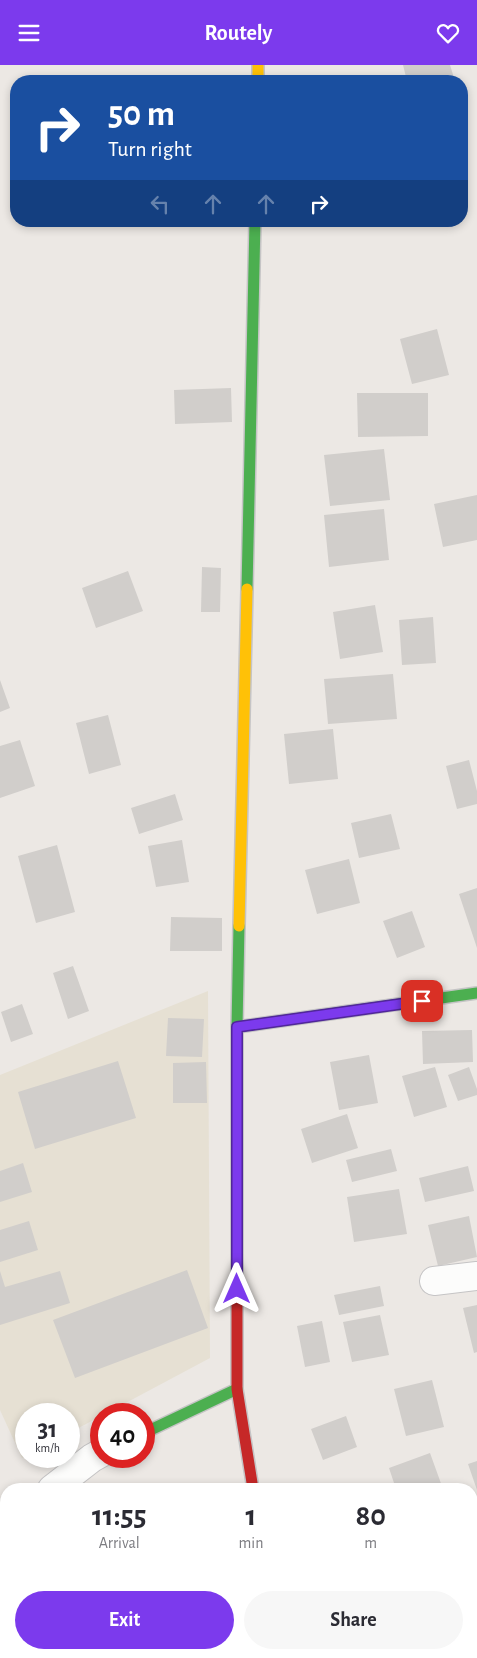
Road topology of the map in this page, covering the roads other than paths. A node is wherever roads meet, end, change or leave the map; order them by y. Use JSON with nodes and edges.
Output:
{"nodes":[{"id":1,"x":255,"y":227,"type":"edge"},
{"id":2,"x":477,"y":993,"type":"edge"},
{"id":3,"x":237,"y":1027,"type":"junction"},
{"id":4,"x":477,"y":1275,"type":"edge"},
{"id":5,"x":434,"y":1281,"type":"dead end"},
{"id":6,"x":237,"y":1389,"type":"junction"},
{"id":7,"x":155,"y":1428,"type":"edge"},
{"id":8,"x":90,"y":1460,"type":"edge"},
{"id":9,"x":60,"y":1483,"type":"edge"},
{"id":10,"x":252,"y":1483,"type":"edge"}],
"edges":[{"from":1,"to":3,"type":"street"},
{"from":2,"to":3,"type":"street"},
{"from":3,"to":6,"type":"street"},
{"from":4,"to":5,"type":"street"},
{"from":6,"to":7,"type":"street"},
{"from":6,"to":10,"type":"street"},
{"from":8,"to":9,"type":"street"}]}
